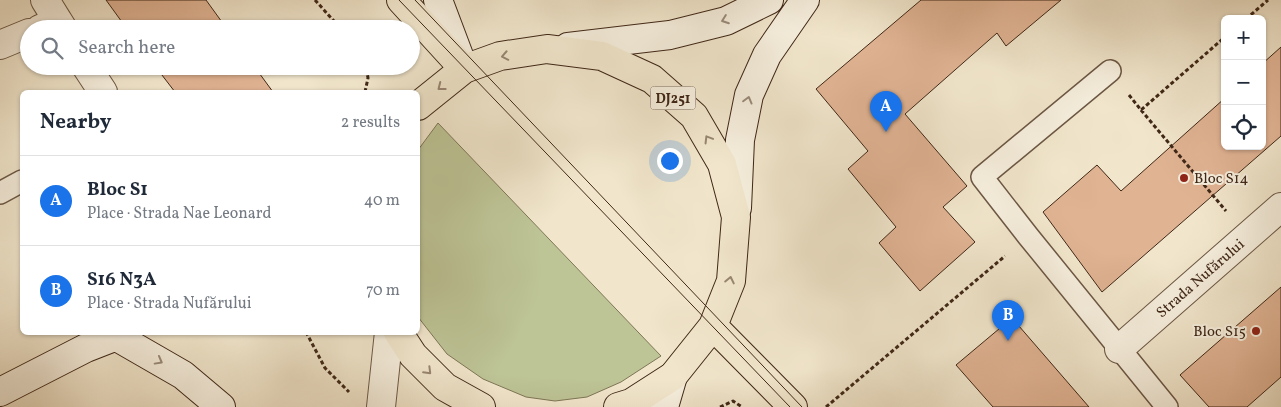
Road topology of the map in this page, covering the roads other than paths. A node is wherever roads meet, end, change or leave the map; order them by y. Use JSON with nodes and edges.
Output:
{"nodes":[{"id":1,"x":401,"y":0,"type":"edge"},
{"id":2,"x":438,"y":0,"type":"edge"},
{"id":3,"x":769,"y":0,"type":"edge"},
{"id":4,"x":804,"y":0,"type":"edge"},
{"id":5,"x":419,"y":20,"type":"edge"},
{"id":6,"x":420,"y":21,"type":"edge"},
{"id":7,"x":20,"y":37,"type":"edge"},
{"id":8,"x":0,"y":45,"type":"edge"},
{"id":9,"x":547,"y":49,"type":"junction"},
{"id":10,"x":464,"y":69,"type":"junction"},
{"id":11,"x":1110,"y":70,"type":"road end"},
{"id":12,"x":92,"y":75,"type":"edge"},
{"id":13,"x":101,"y":90,"type":"edge"},
{"id":14,"x":420,"y":104,"type":"edge"},
{"id":15,"x":20,"y":182,"type":"edge"},
{"id":16,"x":0,"y":193,"type":"edge"},
{"id":17,"x":1281,"y":207,"type":"edge"},
{"id":18,"x":736,"y":217,"type":"junction"},
{"id":19,"x":713,"y":326,"type":"junction"},
{"id":20,"x":122,"y":335,"type":"edge"},
{"id":21,"x":389,"y":335,"type":"edge"},
{"id":22,"x":400,"y":335,"type":"edge"},
{"id":23,"x":1119,"y":349,"type":"junction"},
{"id":24,"x":673,"y":376,"type":"junction"},
{"id":25,"x":0,"y":392,"type":"edge"},
{"id":26,"x":222,"y":407,"type":"edge"},
{"id":27,"x":381,"y":407,"type":"edge"},
{"id":28,"x":481,"y":407,"type":"edge"},
{"id":29,"x":618,"y":407,"type":"edge"},
{"id":30,"x":664,"y":407,"type":"edge"},
{"id":31,"x":793,"y":407,"type":"edge"},
{"id":32,"x":1167,"y":407,"type":"edge"}],
"edges":[{"from":1,"to":5,"type":"main road"},
{"from":2,"to":10,"type":"street"},
{"from":3,"to":9,"type":"street","one_way":true},
{"from":18,"to":4,"type":"street","one_way":true},
{"from":6,"to":10,"type":"main road"},
{"from":7,"to":8,"type":"street"},
{"from":9,"to":10,"type":"main road","number":"DJ251","one_way":true},
{"from":18,"to":9,"type":"main road","number":"DJ251","one_way":true},
{"from":10,"to":14,"type":"main road","number":"DJ251","one_way":true},
{"from":11,"to":23,"type":"lane"},
{"from":12,"to":13,"type":"street"},
{"from":15,"to":16,"type":"lane"},
{"from":17,"to":23,"type":"street","name":"Strada Nufărului"},
{"from":19,"to":18,"type":"main road","number":"DJ251","one_way":true},
{"from":19,"to":24,"type":"main road","number":"DJ251"},
{"from":19,"to":31,"type":"main road"},
{"from":20,"to":25,"type":"street"},
{"from":20,"to":26,"type":"street","one_way":true},
{"from":21,"to":27,"type":"street"},
{"from":22,"to":28,"type":"main road","one_way":true},
{"from":23,"to":32,"type":"lane"},
{"from":24,"to":29,"type":"main road","number":"DJ251"},
{"from":24,"to":30,"type":"street","number":"DJ251"}]}
